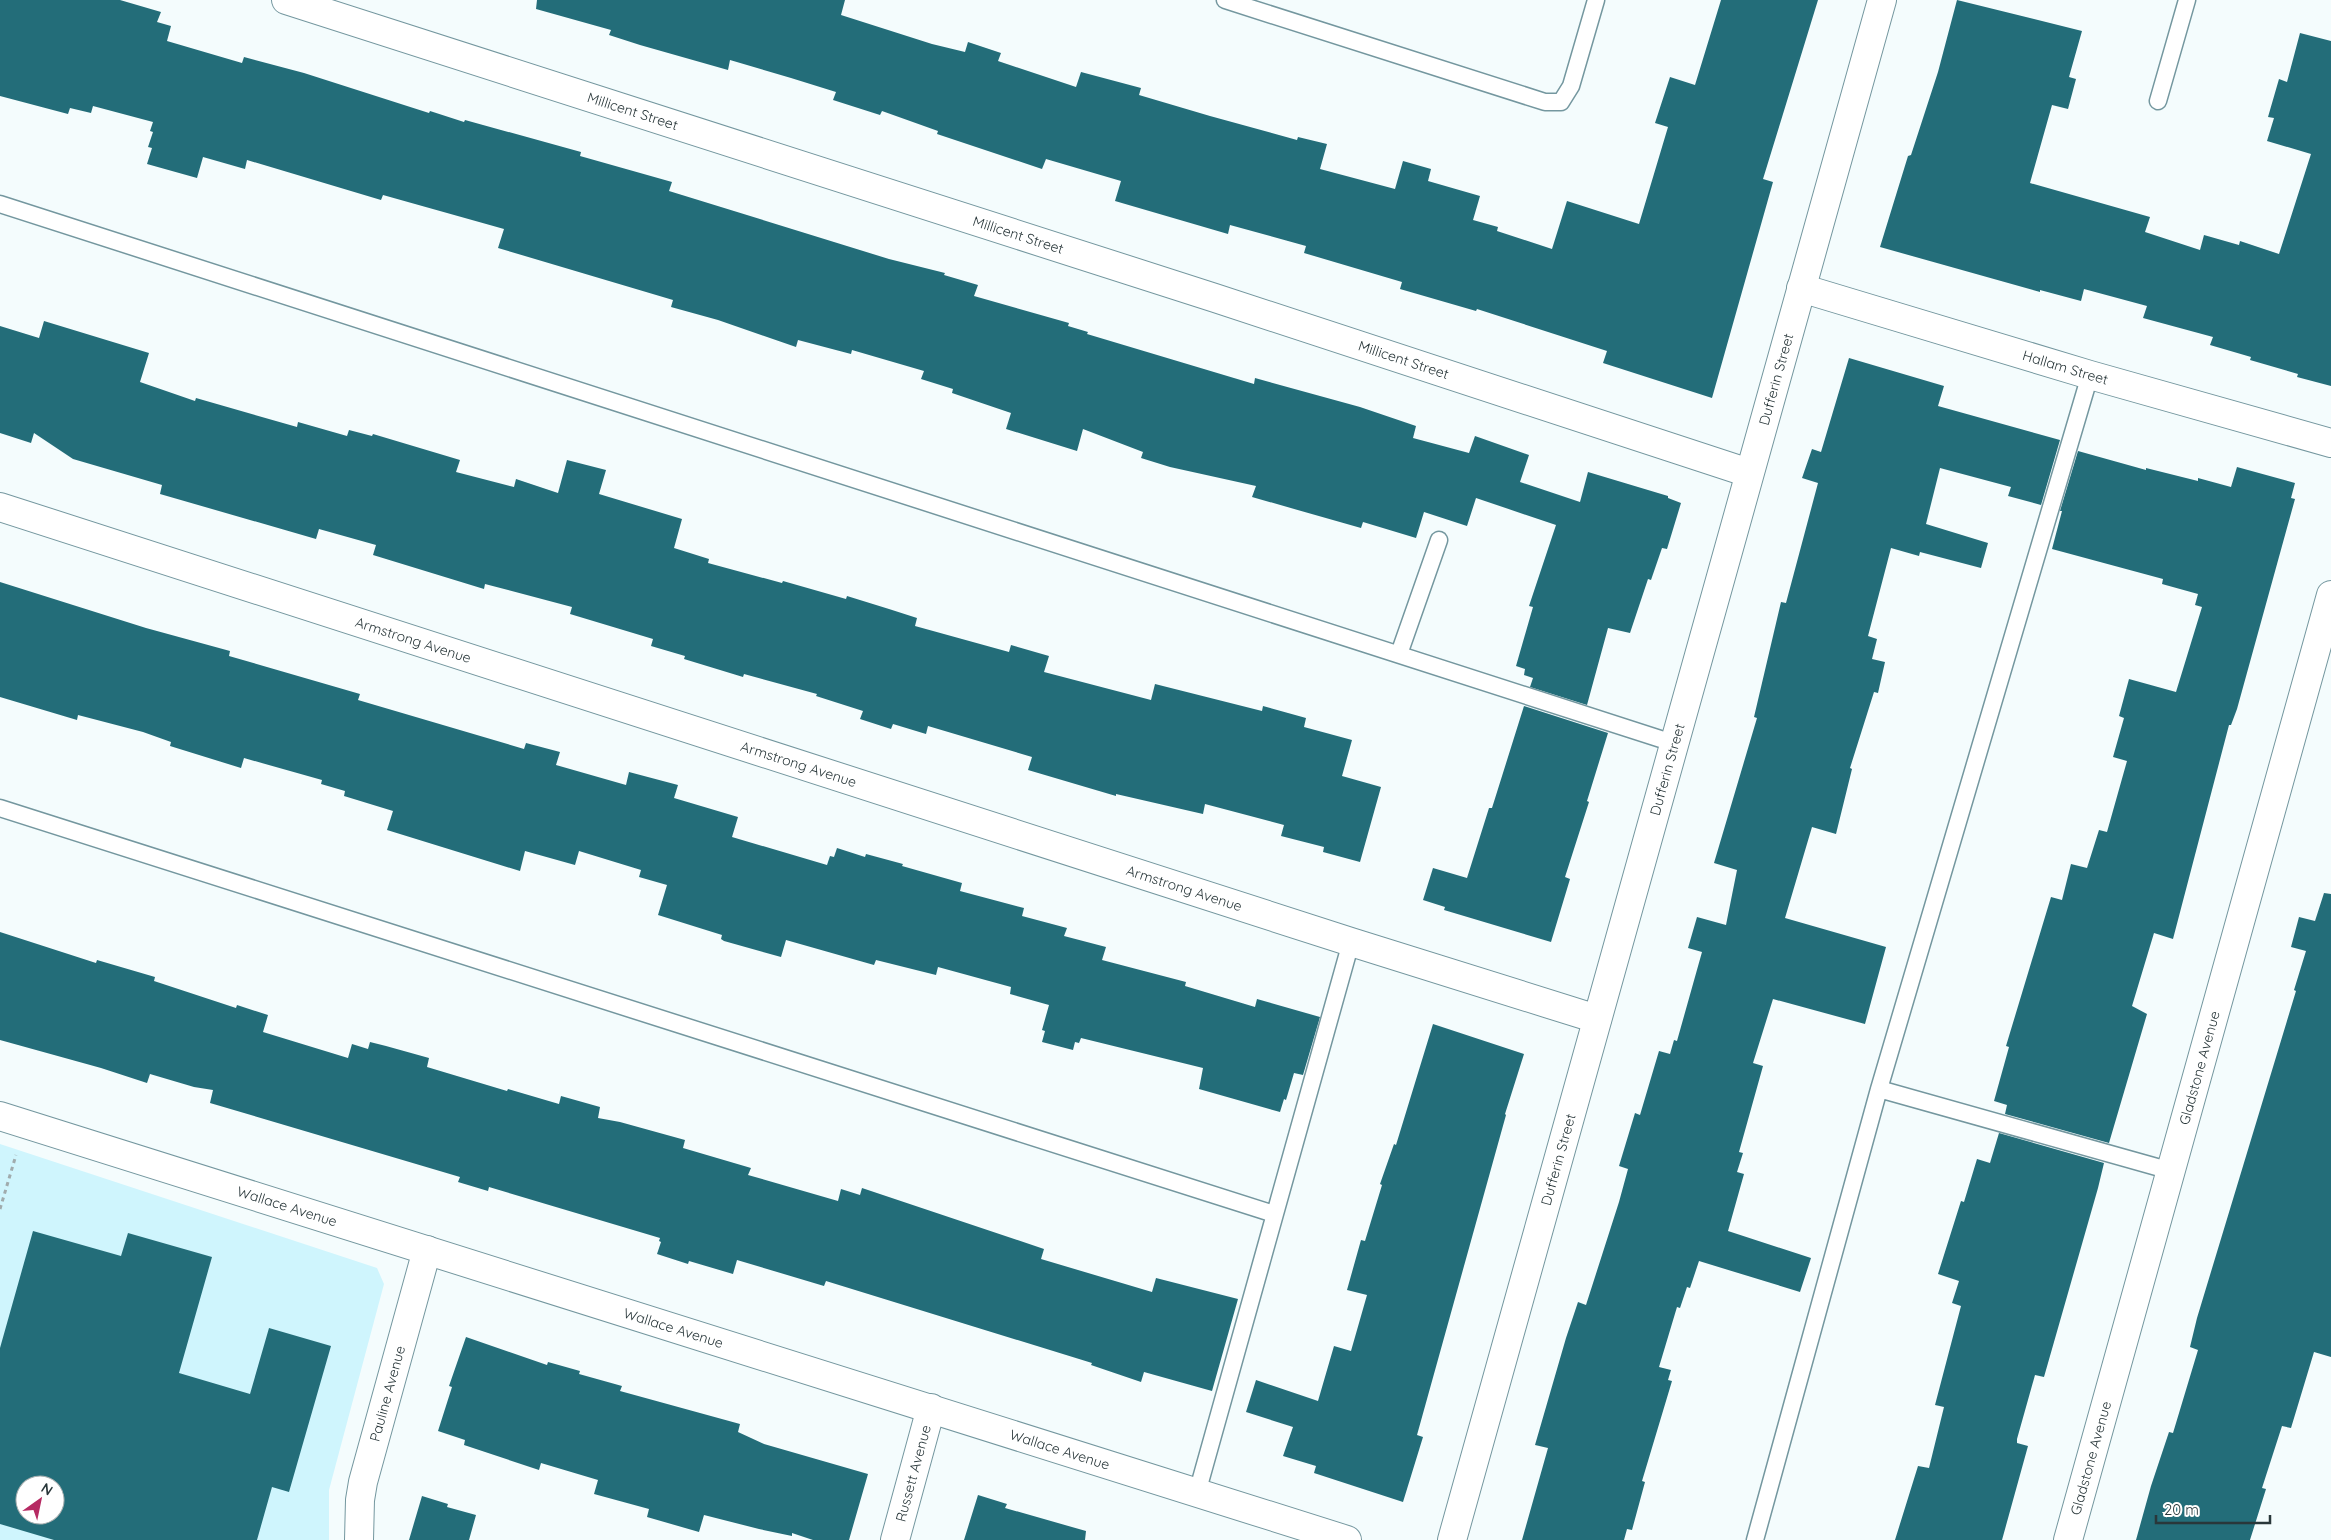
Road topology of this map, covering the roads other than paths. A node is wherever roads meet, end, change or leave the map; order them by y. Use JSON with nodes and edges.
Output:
{"nodes":[{"id":1,"x":286,"y":0,"type":"edge"},
{"id":2,"x":1226,"y":0,"type":"edge"},
{"id":3,"x":1596,"y":0,"type":"edge"},
{"id":4,"x":1882,"y":0,"type":"edge"},
{"id":5,"x":2187,"y":0,"type":"edge"},
{"id":6,"x":2158,"y":101,"type":"dead end"},
{"id":7,"x":0,"y":204,"type":"edge"},
{"id":8,"x":1801,"y":288,"type":"junction"},
{"id":9,"x":2090,"y":375,"type":"junction"},
{"id":10,"x":2331,"y":443,"type":"edge"},
{"id":11,"x":1749,"y":473,"type":"junction"},
{"id":12,"x":0,"y":507,"type":"edge"},
{"id":13,"x":1440,"y":540,"type":"dead end"},
{"id":14,"x":2331,"y":595,"type":"edge"},
{"id":15,"x":1399,"y":654,"type":"junction"},
{"id":16,"x":1673,"y":743,"type":"junction"},
{"id":17,"x":0,"y":808,"type":"edge"},
{"id":18,"x":1351,"y":942,"type":"junction"},
{"id":19,"x":1598,"y":1019,"type":"junction"},
{"id":20,"x":1880,"y":1089,"type":"junction"},
{"id":21,"x":0,"y":1116,"type":"edge"},
{"id":22,"x":2171,"y":1171,"type":"junction"},
{"id":23,"x":1274,"y":1214,"type":"junction"},
{"id":24,"x":427,"y":1250,"type":"junction"},
{"id":25,"x":930,"y":1408,"type":"junction"},
{"id":26,"x":1197,"y":1494,"type":"junction"},
{"id":27,"x":359,"y":1540,"type":"edge"},
{"id":28,"x":895,"y":1540,"type":"edge"},
{"id":29,"x":1347,"y":1540,"type":"edge"},
{"id":30,"x":1452,"y":1540,"type":"edge"},
{"id":31,"x":1755,"y":1540,"type":"edge"},
{"id":32,"x":2068,"y":1540,"type":"edge"}],
"edges":[{"from":1,"to":11,"type":"street","name":"Millicent Street"},
{"from":2,"to":3,"type":"lane"},
{"from":4,"to":8,"type":"street","name":"Dufferin Street"},
{"from":5,"to":6,"type":"lane"},
{"from":7,"to":15,"type":"lane"},
{"from":8,"to":9,"type":"street","name":"Hallam Street"},
{"from":8,"to":11,"type":"street","name":"Dufferin Street"},
{"from":9,"to":10,"type":"street","name":"Hallam Street"},
{"from":9,"to":20,"type":"lane"},
{"from":11,"to":16,"type":"street","name":"Dufferin Street"},
{"from":12,"to":18,"type":"street","name":"Armstrong Avenue"},
{"from":13,"to":15,"type":"lane"},
{"from":14,"to":22,"type":"street","name":"Gladstone Avenue"},
{"from":15,"to":16,"type":"lane"},
{"from":16,"to":19,"type":"street","name":"Dufferin Street"},
{"from":17,"to":23,"type":"lane"},
{"from":18,"to":19,"type":"street","name":"Armstrong Avenue"},
{"from":18,"to":23,"type":"lane"},
{"from":19,"to":30,"type":"street","name":"Dufferin Street"},
{"from":20,"to":22,"type":"lane"},
{"from":20,"to":31,"type":"lane"},
{"from":21,"to":24,"type":"street","name":"Wallace Avenue"},
{"from":22,"to":32,"type":"street","name":"Gladstone Avenue"},
{"from":23,"to":26,"type":"lane"},
{"from":24,"to":25,"type":"street","name":"Wallace Avenue"},
{"from":24,"to":27,"type":"street","name":"Pauline Avenue"},
{"from":25,"to":26,"type":"street","name":"Wallace Avenue"},
{"from":25,"to":28,"type":"street","name":"Russett Avenue"},
{"from":26,"to":29,"type":"street","name":"Wallace Avenue"}]}
